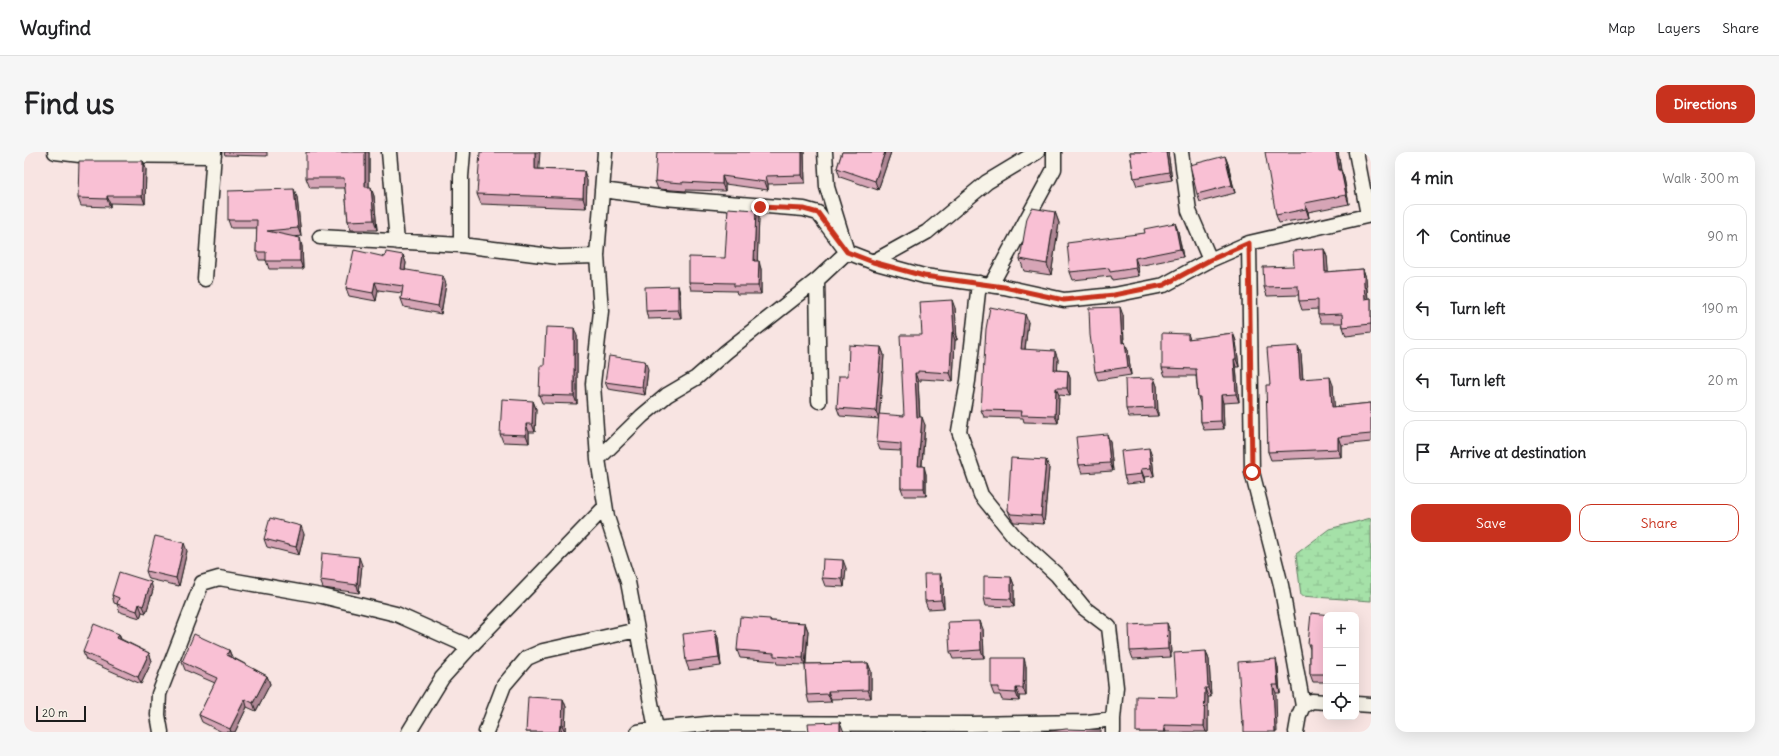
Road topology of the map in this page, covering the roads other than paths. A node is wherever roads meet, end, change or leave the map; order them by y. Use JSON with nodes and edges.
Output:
{"nodes":[{"id":1,"x":55,"y":152,"type":"edge"},
{"id":2,"x":389,"y":152,"type":"edge"},
{"id":3,"x":463,"y":152,"type":"edge"},
{"id":4,"x":605,"y":152,"type":"edge"},
{"id":5,"x":825,"y":152,"type":"edge"},
{"id":6,"x":1037,"y":152,"type":"edge"},
{"id":7,"x":1054,"y":152,"type":"edge"},
{"id":8,"x":1181,"y":152,"type":"edge"},
{"id":9,"x":1356,"y":152,"type":"edge"},
{"id":10,"x":214,"y":154,"type":"edge"},
{"id":11,"x":602,"y":190,"type":"junction"},
{"id":12,"x":1370,"y":215,"type":"edge"},
{"id":13,"x":320,"y":238,"type":"dead end"},
{"id":14,"x":397,"y":242,"type":"junction"},
{"id":15,"x":1249,"y":243,"type":"junction"},
{"id":16,"x":460,"y":245,"type":"junction"},
{"id":17,"x":847,"y":252,"type":"junction"},
{"id":18,"x":596,"y":256,"type":"junction"},
{"id":19,"x":1210,"y":260,"type":"junction"},
{"id":20,"x":873,"y":262,"type":"junction"},
{"id":21,"x":205,"y":279,"type":"dead end"},
{"id":22,"x":817,"y":280,"type":"junction"},
{"id":23,"x":985,"y":284,"type":"junction"},
{"id":24,"x":819,"y":401,"type":"dead end"},
{"id":25,"x":598,"y":459,"type":"junction"},
{"id":26,"x":605,"y":507,"type":"junction"},
{"id":27,"x":637,"y":630,"type":"junction"},
{"id":28,"x":470,"y":647,"type":"junction"},
{"id":29,"x":1323,"y":702,"type":"edge"},
{"id":30,"x":1359,"y":704,"type":"edge"},
{"id":31,"x":1371,"y":705,"type":"edge"},
{"id":32,"x":1303,"y":706,"type":"junction"},
{"id":33,"x":1113,"y":726,"type":"edge"},
{"id":34,"x":757,"y":728,"type":"edge"},
{"id":35,"x":937,"y":728,"type":"edge"},
{"id":36,"x":656,"y":729,"type":"junction"},
{"id":37,"x":161,"y":732,"type":"edge"},
{"id":38,"x":409,"y":732,"type":"edge"},
{"id":39,"x":486,"y":732,"type":"edge"},
{"id":40,"x":638,"y":732,"type":"edge"},
{"id":41,"x":1296,"y":732,"type":"edge"}],
"edges":[{"from":1,"to":10,"type":"street"},
{"from":2,"to":14,"type":"street"},
{"from":3,"to":16,"type":"street"},
{"from":4,"to":11,"type":"street"},
{"from":5,"to":17,"type":"street"},
{"from":6,"to":20,"type":"street"},
{"from":7,"to":23,"type":"street"},
{"from":8,"to":19,"type":"street"},
{"from":9,"to":12,"type":"street"},
{"from":10,"to":21,"type":"street"},
{"from":11,"to":17,"type":"street"},
{"from":11,"to":18,"type":"street"},
{"from":12,"to":15,"type":"street"},
{"from":13,"to":14,"type":"street"},
{"from":14,"to":16,"type":"street"},
{"from":15,"to":19,"type":"street"},
{"from":15,"to":32,"type":"street"},
{"from":16,"to":18,"type":"street"},
{"from":17,"to":20,"type":"street"},
{"from":17,"to":22,"type":"street"},
{"from":18,"to":25,"type":"street"},
{"from":19,"to":23,"type":"street"},
{"from":20,"to":23,"type":"street"},
{"from":22,"to":24,"type":"street"},
{"from":22,"to":25,"type":"street"},
{"from":23,"to":33,"type":"street"},
{"from":25,"to":26,"type":"street"},
{"from":26,"to":27,"type":"street"},
{"from":26,"to":28,"type":"street"},
{"from":27,"to":36,"type":"street"},
{"from":27,"to":39,"type":"street"},
{"from":28,"to":37,"type":"street"},
{"from":28,"to":38,"type":"street"},
{"from":29,"to":32,"type":"street"},
{"from":30,"to":31,"type":"street"},
{"from":32,"to":41,"type":"street"},
{"from":33,"to":35,"type":"street"},
{"from":34,"to":35,"type":"street"},
{"from":34,"to":36,"type":"street"},
{"from":36,"to":40,"type":"street"}]}
